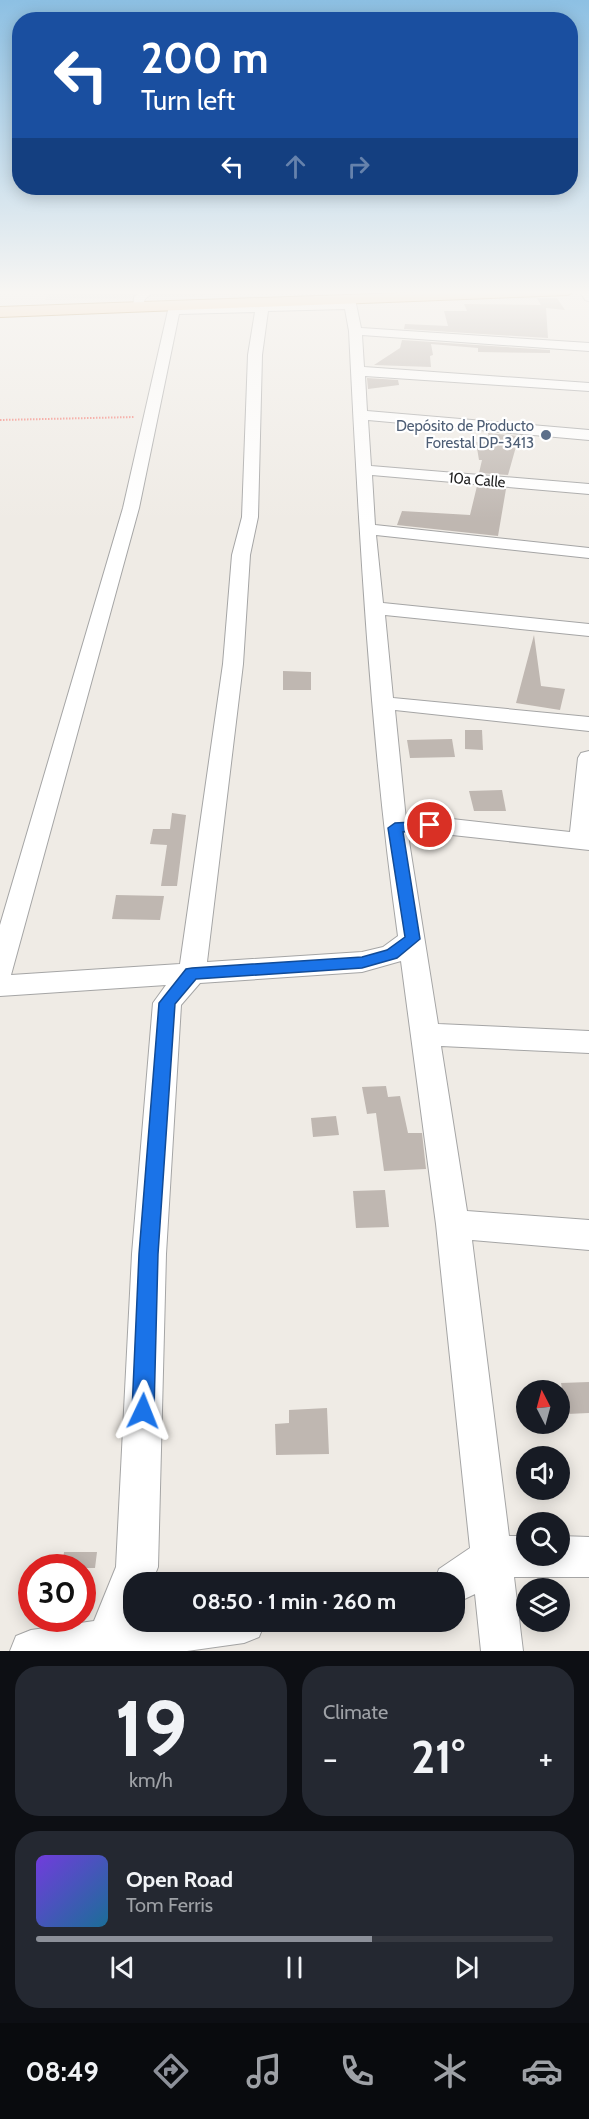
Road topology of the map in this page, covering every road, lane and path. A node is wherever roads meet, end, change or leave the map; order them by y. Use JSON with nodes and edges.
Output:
{"nodes":[{"id":1,"x":161,"y":368,"type":"edge"},
{"id":2,"x":254,"y":368,"type":"edge"},
{"id":3,"x":357,"y":371,"type":"joint"},
{"id":4,"x":589,"y":387,"type":"edge"},
{"id":5,"x":361,"y":415,"type":"junction"},
{"id":6,"x":151,"y":416,"type":"junction"},
{"id":7,"x":0,"y":420,"type":"edge"},
{"id":8,"x":589,"y":435,"type":"edge"},
{"id":9,"x":366,"y":470,"type":"junction"},
{"id":10,"x":589,"y":489,"type":"edge"},
{"id":11,"x":368,"y":529,"type":"junction"},
{"id":12,"x":589,"y":553,"type":"edge"},
{"id":13,"x":375,"y":608,"type":"junction"},
{"id":14,"x":589,"y":630,"type":"edge"},
{"id":15,"x":384,"y":703,"type":"junction"},
{"id":16,"x":589,"y":724,"type":"edge"},
{"id":17,"x":589,"y":758,"type":"edge"},
{"id":18,"x":395,"y":828,"type":"junction"},
{"id":19,"x":585,"y":841,"type":"edge"},
{"id":20,"x":412,"y":939,"type":"junction"},
{"id":21,"x":0,"y":971,"type":"edge"},
{"id":22,"x":192,"y":973,"type":"junction"},
{"id":23,"x":0,"y":986,"type":"edge"},
{"id":24,"x":426,"y":1034,"type":"junction"},
{"id":25,"x":589,"y":1042,"type":"edge"},
{"id":26,"x":453,"y":1224,"type":"junction"},
{"id":27,"x":589,"y":1235,"type":"edge"},
{"id":28,"x":493,"y":1556,"type":"junction"},
{"id":29,"x":589,"y":1557,"type":"edge"},
{"id":30,"x":465,"y":1576,"type":"edge"},
{"id":31,"x":168,"y":1632,"type":"edge"},
{"id":32,"x":108,"y":1640,"type":"junction"},
{"id":33,"x":31,"y":1651,"type":"edge"},
{"id":34,"x":502,"y":1651,"type":"edge"}],
"edges":[{"from":1,"to":6,"type":"street"},
{"from":2,"to":22,"type":"street"},
{"from":3,"to":4,"type":"street"},
{"from":3,"to":5,"type":"street"},
{"from":5,"to":8,"type":"street"},
{"from":5,"to":9,"type":"street"},
{"from":6,"to":7,"type":"path"},
{"from":6,"to":21,"type":"street"},
{"from":9,"to":10,"type":"street","name":"10a Calle"},
{"from":9,"to":11,"type":"street"},
{"from":11,"to":12,"type":"street"},
{"from":11,"to":13,"type":"street"},
{"from":13,"to":14,"type":"street"},
{"from":13,"to":15,"type":"street"},
{"from":15,"to":16,"type":"street"},
{"from":15,"to":18,"type":"street"},
{"from":17,"to":19,"type":"street"},
{"from":18,"to":19,"type":"street"},
{"from":18,"to":20,"type":"street"},
{"from":20,"to":22,"type":"street"},
{"from":20,"to":24,"type":"street"},
{"from":22,"to":23,"type":"street"},
{"from":22,"to":32,"type":"street"},
{"from":24,"to":25,"type":"street"},
{"from":24,"to":26,"type":"street"},
{"from":26,"to":27,"type":"street"},
{"from":26,"to":28,"type":"street"},
{"from":28,"to":29,"type":"street"},
{"from":28,"to":30,"type":"street"},
{"from":28,"to":34,"type":"street"},
{"from":31,"to":32,"type":"street"},
{"from":32,"to":33,"type":"street"}]}
